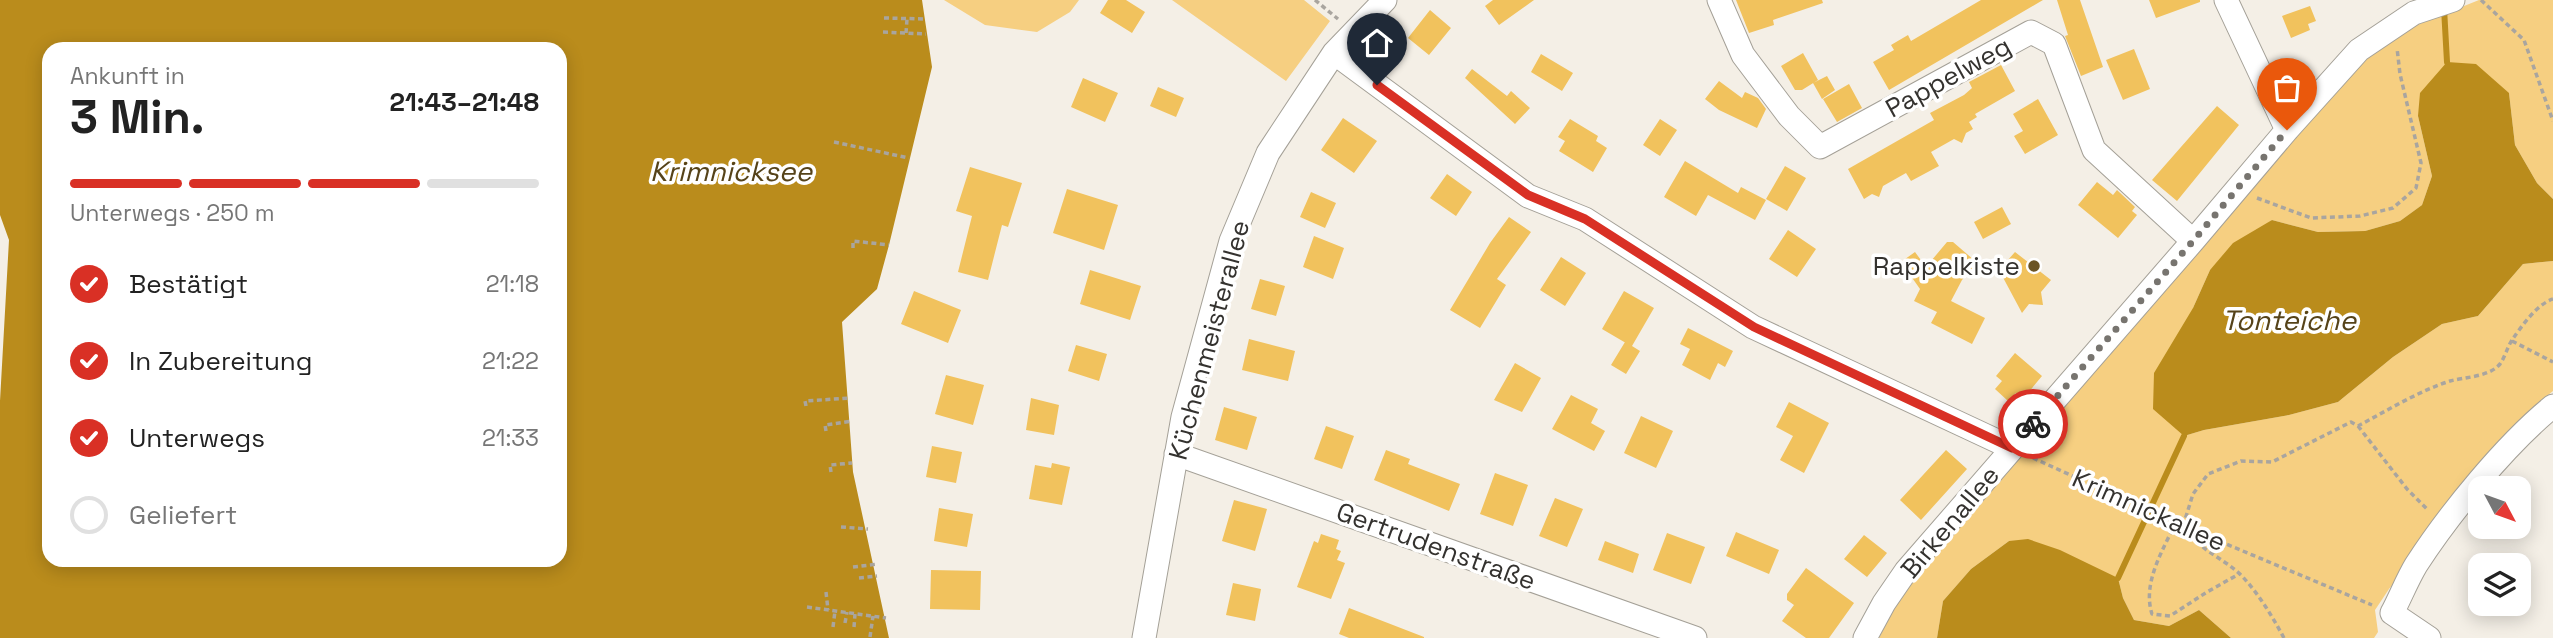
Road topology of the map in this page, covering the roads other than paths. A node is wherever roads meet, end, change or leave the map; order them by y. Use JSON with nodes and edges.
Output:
{"nodes":[{"id":1,"x":1385,"y":0,"type":"edge"},
{"id":2,"x":1718,"y":0,"type":"edge"},
{"id":3,"x":2226,"y":0,"type":"edge"},
{"id":4,"x":2453,"y":0,"type":"edge"},
{"id":5,"x":1334,"y":54,"type":"junction"},
{"id":6,"x":2287,"y":130,"type":"junction"},
{"id":7,"x":2193,"y":241,"type":"junction"},
{"id":8,"x":2553,"y":406,"type":"edge"},
{"id":9,"x":2012,"y":448,"type":"junction"},
{"id":10,"x":1176,"y":454,"type":"junction"},
{"id":11,"x":1145,"y":636,"type":"edge"},
{"id":12,"x":1695,"y":638,"type":"edge"},
{"id":13,"x":1865,"y":638,"type":"edge"},
{"id":14,"x":2429,"y":638,"type":"edge"}],
"edges":[{"from":1,"to":5,"type":"street","name":"Küchenmeisterallee"},
{"from":2,"to":7,"type":"street","name":"Pappelweg"},
{"from":3,"to":6,"type":"street"},
{"from":4,"to":6,"type":"street","name":"Birkenallee"},
{"from":5,"to":9,"type":"street"},
{"from":5,"to":10,"type":"street","name":"Küchenmeisterallee"},
{"from":6,"to":7,"type":"street","name":"Birkenallee"},
{"from":7,"to":9,"type":"street","name":"Birkenallee"},
{"from":8,"to":14,"type":"street"},
{"from":9,"to":13,"type":"street","name":"Birkenallee"},
{"from":10,"to":11,"type":"street","name":"Küchenmeisterallee"},
{"from":10,"to":12,"type":"street","name":"Gertrudenstraße"}]}
